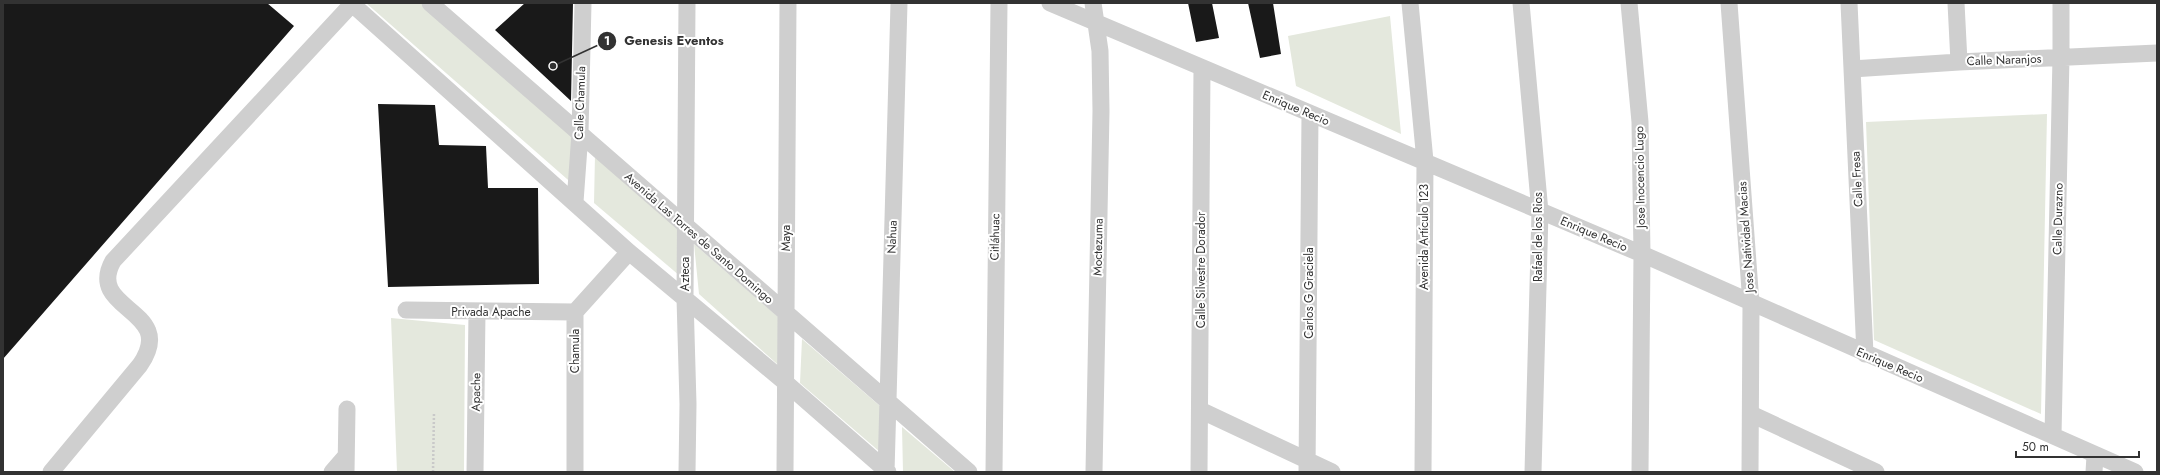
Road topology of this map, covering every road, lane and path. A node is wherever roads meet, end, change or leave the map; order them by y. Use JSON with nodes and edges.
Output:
{"nodes":[{"id":1,"x":352,"y":3,"type":"edge"},
{"id":2,"x":583,"y":3,"type":"edge"},
{"id":3,"x":687,"y":3,"type":"edge"},
{"id":4,"x":788,"y":3,"type":"edge"},
{"id":5,"x":899,"y":3,"type":"edge"},
{"id":6,"x":999,"y":3,"type":"edge"},
{"id":7,"x":1050,"y":3,"type":"edge"},
{"id":8,"x":1093,"y":3,"type":"edge"},
{"id":9,"x":1410,"y":3,"type":"edge"},
{"id":10,"x":1521,"y":3,"type":"edge"},
{"id":11,"x":1629,"y":3,"type":"edge"},
{"id":12,"x":1729,"y":3,"type":"edge"},
{"id":13,"x":1849,"y":3,"type":"edge"},
{"id":14,"x":1956,"y":3,"type":"edge"},
{"id":15,"x":2061,"y":3,"type":"edge"},
{"id":16,"x":436,"y":5,"type":"edge"},
{"id":17,"x":1096,"y":22,"type":"junction"},
{"id":18,"x":2157,"y":53,"type":"edge"},
{"id":19,"x":2061,"y":57,"type":"junction"},
{"id":20,"x":1959,"y":62,"type":"junction"},
{"id":21,"x":1202,"y":68,"type":"junction"},
{"id":22,"x":1852,"y":69,"type":"junction"},
{"id":23,"x":1310,"y":114,"type":"junction"},
{"id":24,"x":580,"y":133,"type":"junction"},
{"id":25,"x":1425,"y":162,"type":"junction"},
{"id":26,"x":575,"y":202,"type":"junction"},
{"id":27,"x":1540,"y":212,"type":"junction"},
{"id":28,"x":685,"y":226,"type":"junction"},
{"id":29,"x":629,"y":252,"type":"junction"},
{"id":30,"x":1642,"y":254,"type":"junction"},
{"id":31,"x":685,"y":298,"type":"junction"},
{"id":32,"x":1751,"y":304,"type":"junction"},
{"id":33,"x":406,"y":310,"type":"dead end"},
{"id":34,"x":476,"y":312,"type":"junction"},
{"id":35,"x":575,"y":312,"type":"junction"},
{"id":36,"x":786,"y":313,"type":"junction"},
{"id":37,"x":1865,"y":354,"type":"junction"},
{"id":38,"x":786,"y":383,"type":"junction"},
{"id":39,"x":887,"y":399,"type":"junction"},
{"id":40,"x":347,"y":410,"type":"dead end"},
{"id":41,"x":1200,"y":410,"type":"junction"},
{"id":42,"x":434,"y":412,"type":"dead end"},
{"id":43,"x":1751,"y":414,"type":"junction"},
{"id":44,"x":2053,"y":436,"type":"junction"},
{"id":45,"x":346,"y":464,"type":"edge"},
{"id":46,"x":2094,"y":464,"type":"edge"},
{"id":47,"x":1307,"y":466,"type":"edge"},
{"id":48,"x":886,"y":471,"type":"edge"},
{"id":49,"x":51,"y":472,"type":"edge"},
{"id":50,"x":332,"y":472,"type":"edge"},
{"id":51,"x":433,"y":472,"type":"edge"},
{"id":52,"x":475,"y":472,"type":"edge"},
{"id":53,"x":575,"y":472,"type":"edge"},
{"id":54,"x":687,"y":472,"type":"edge"},
{"id":55,"x":785,"y":472,"type":"edge"},
{"id":56,"x":969,"y":472,"type":"edge"},
{"id":57,"x":994,"y":472,"type":"edge"},
{"id":58,"x":1094,"y":472,"type":"edge"},
{"id":59,"x":1199,"y":472,"type":"edge"},
{"id":60,"x":1332,"y":472,"type":"edge"},
{"id":61,"x":1423,"y":472,"type":"edge"},
{"id":62,"x":1533,"y":472,"type":"edge"},
{"id":63,"x":1640,"y":472,"type":"edge"},
{"id":64,"x":1750,"y":472,"type":"edge"},
{"id":65,"x":1876,"y":472,"type":"edge"},
{"id":66,"x":2135,"y":472,"type":"edge"}],
"edges":[{"from":1,"to":26,"type":"street"},
{"from":1,"to":49,"type":"street"},
{"from":2,"to":24,"type":"street","name":"Calle Chamula"},
{"from":3,"to":28,"type":"street","name":"Azteca"},
{"from":4,"to":36,"type":"street","name":"Maya"},
{"from":5,"to":39,"type":"street","name":"Nahua"},
{"from":6,"to":57,"type":"street","name":"Citláhuac"},
{"from":7,"to":17,"type":"street","name":"Enrique Recio"},
{"from":8,"to":17,"type":"street","name":"Moctezuma"},
{"from":9,"to":25,"type":"street","name":"Avenida Artículo 123"},
{"from":10,"to":27,"type":"street","name":"Rafael de los Rios"},
{"from":11,"to":30,"type":"street","name":"Jose Inocencio Lugo"},
{"from":12,"to":32,"type":"street","name":"Jose Natividad Macias"},
{"from":13,"to":22,"type":"street","name":"Calle Fresa"},
{"from":14,"to":20,"type":"street"},
{"from":15,"to":19,"type":"street","name":"Calle Durazno"},
{"from":16,"to":24,"type":"street","name":"Avenida Las Torres de Santo Domingo"},
{"from":17,"to":21,"type":"street","name":"Enrique Recio"},
{"from":17,"to":58,"type":"street","name":"Moctezuma"},
{"from":18,"to":19,"type":"street","name":"Calle Naranjos"},
{"from":19,"to":20,"type":"street","name":"Calle Naranjos"},
{"from":19,"to":44,"type":"street","name":"Calle Durazno"},
{"from":20,"to":22,"type":"street","name":"Calle Naranjos"},
{"from":21,"to":23,"type":"street","name":"Enrique Recio"},
{"from":21,"to":41,"type":"street","name":"Calle Silvestre Dorador"},
{"from":22,"to":37,"type":"street","name":"Calle Fresa"},
{"from":23,"to":25,"type":"street","name":"Enrique Recio"},
{"from":23,"to":47,"type":"street","name":"Carlos G Graciela"},
{"from":24,"to":26,"type":"street","name":"Calle Chamula"},
{"from":24,"to":28,"type":"street","name":"Avenida Las Torres de Santo Domingo"},
{"from":25,"to":27,"type":"street","name":"Enrique Recio"},
{"from":25,"to":61,"type":"street","name":"Avenida Artículo 123"},
{"from":26,"to":29,"type":"street"},
{"from":27,"to":30,"type":"street","name":"Enrique Recio"},
{"from":27,"to":62,"type":"street","name":"Rafael de los Rios"},
{"from":28,"to":31,"type":"street","name":"Azteca"},
{"from":28,"to":36,"type":"street","name":"Avenida Las Torres de Santo Domingo"},
{"from":29,"to":31,"type":"street"},
{"from":29,"to":35,"type":"street","name":"Chamula"},
{"from":30,"to":32,"type":"street","name":"Enrique Recio"},
{"from":30,"to":63,"type":"street","name":"Jose Inocencio Lugo"},
{"from":31,"to":38,"type":"street"},
{"from":31,"to":54,"type":"street","name":"Azteca"},
{"from":32,"to":37,"type":"street","name":"Enrique Recio"},
{"from":32,"to":43,"type":"street","name":"Jose Natividad Macias"},
{"from":33,"to":34,"type":"street","name":"Privada Apache"},
{"from":34,"to":35,"type":"street","name":"Privada Apache"},
{"from":34,"to":52,"type":"street","name":"Apache"},
{"from":35,"to":53,"type":"street","name":"Chamula"},
{"from":36,"to":38,"type":"street","name":"Maya"},
{"from":36,"to":39,"type":"street","name":"Avenida Las Torres de Santo Domingo"},
{"from":37,"to":44,"type":"street","name":"Enrique Recio"},
{"from":38,"to":48,"type":"street"},
{"from":38,"to":55,"type":"street","name":"Maya"},
{"from":39,"to":48,"type":"street","name":"Nahua"},
{"from":39,"to":56,"type":"street","name":"Avenida Las Torres de Santo Domingo"},
{"from":40,"to":45,"type":"street"},
{"from":41,"to":47,"type":"street"},
{"from":41,"to":59,"type":"street","name":"Calle Silvestre Dorador"},
{"from":42,"to":51,"type":"path"},
{"from":43,"to":64,"type":"street","name":"Jose Natividad Macias"},
{"from":43,"to":65,"type":"street"},
{"from":44,"to":46,"type":"street","name":"Enrique Recio"},
{"from":45,"to":50,"type":"street"},
{"from":46,"to":66,"type":"street","name":"Enrique Recio"},
{"from":47,"to":60,"type":"street"}]}
